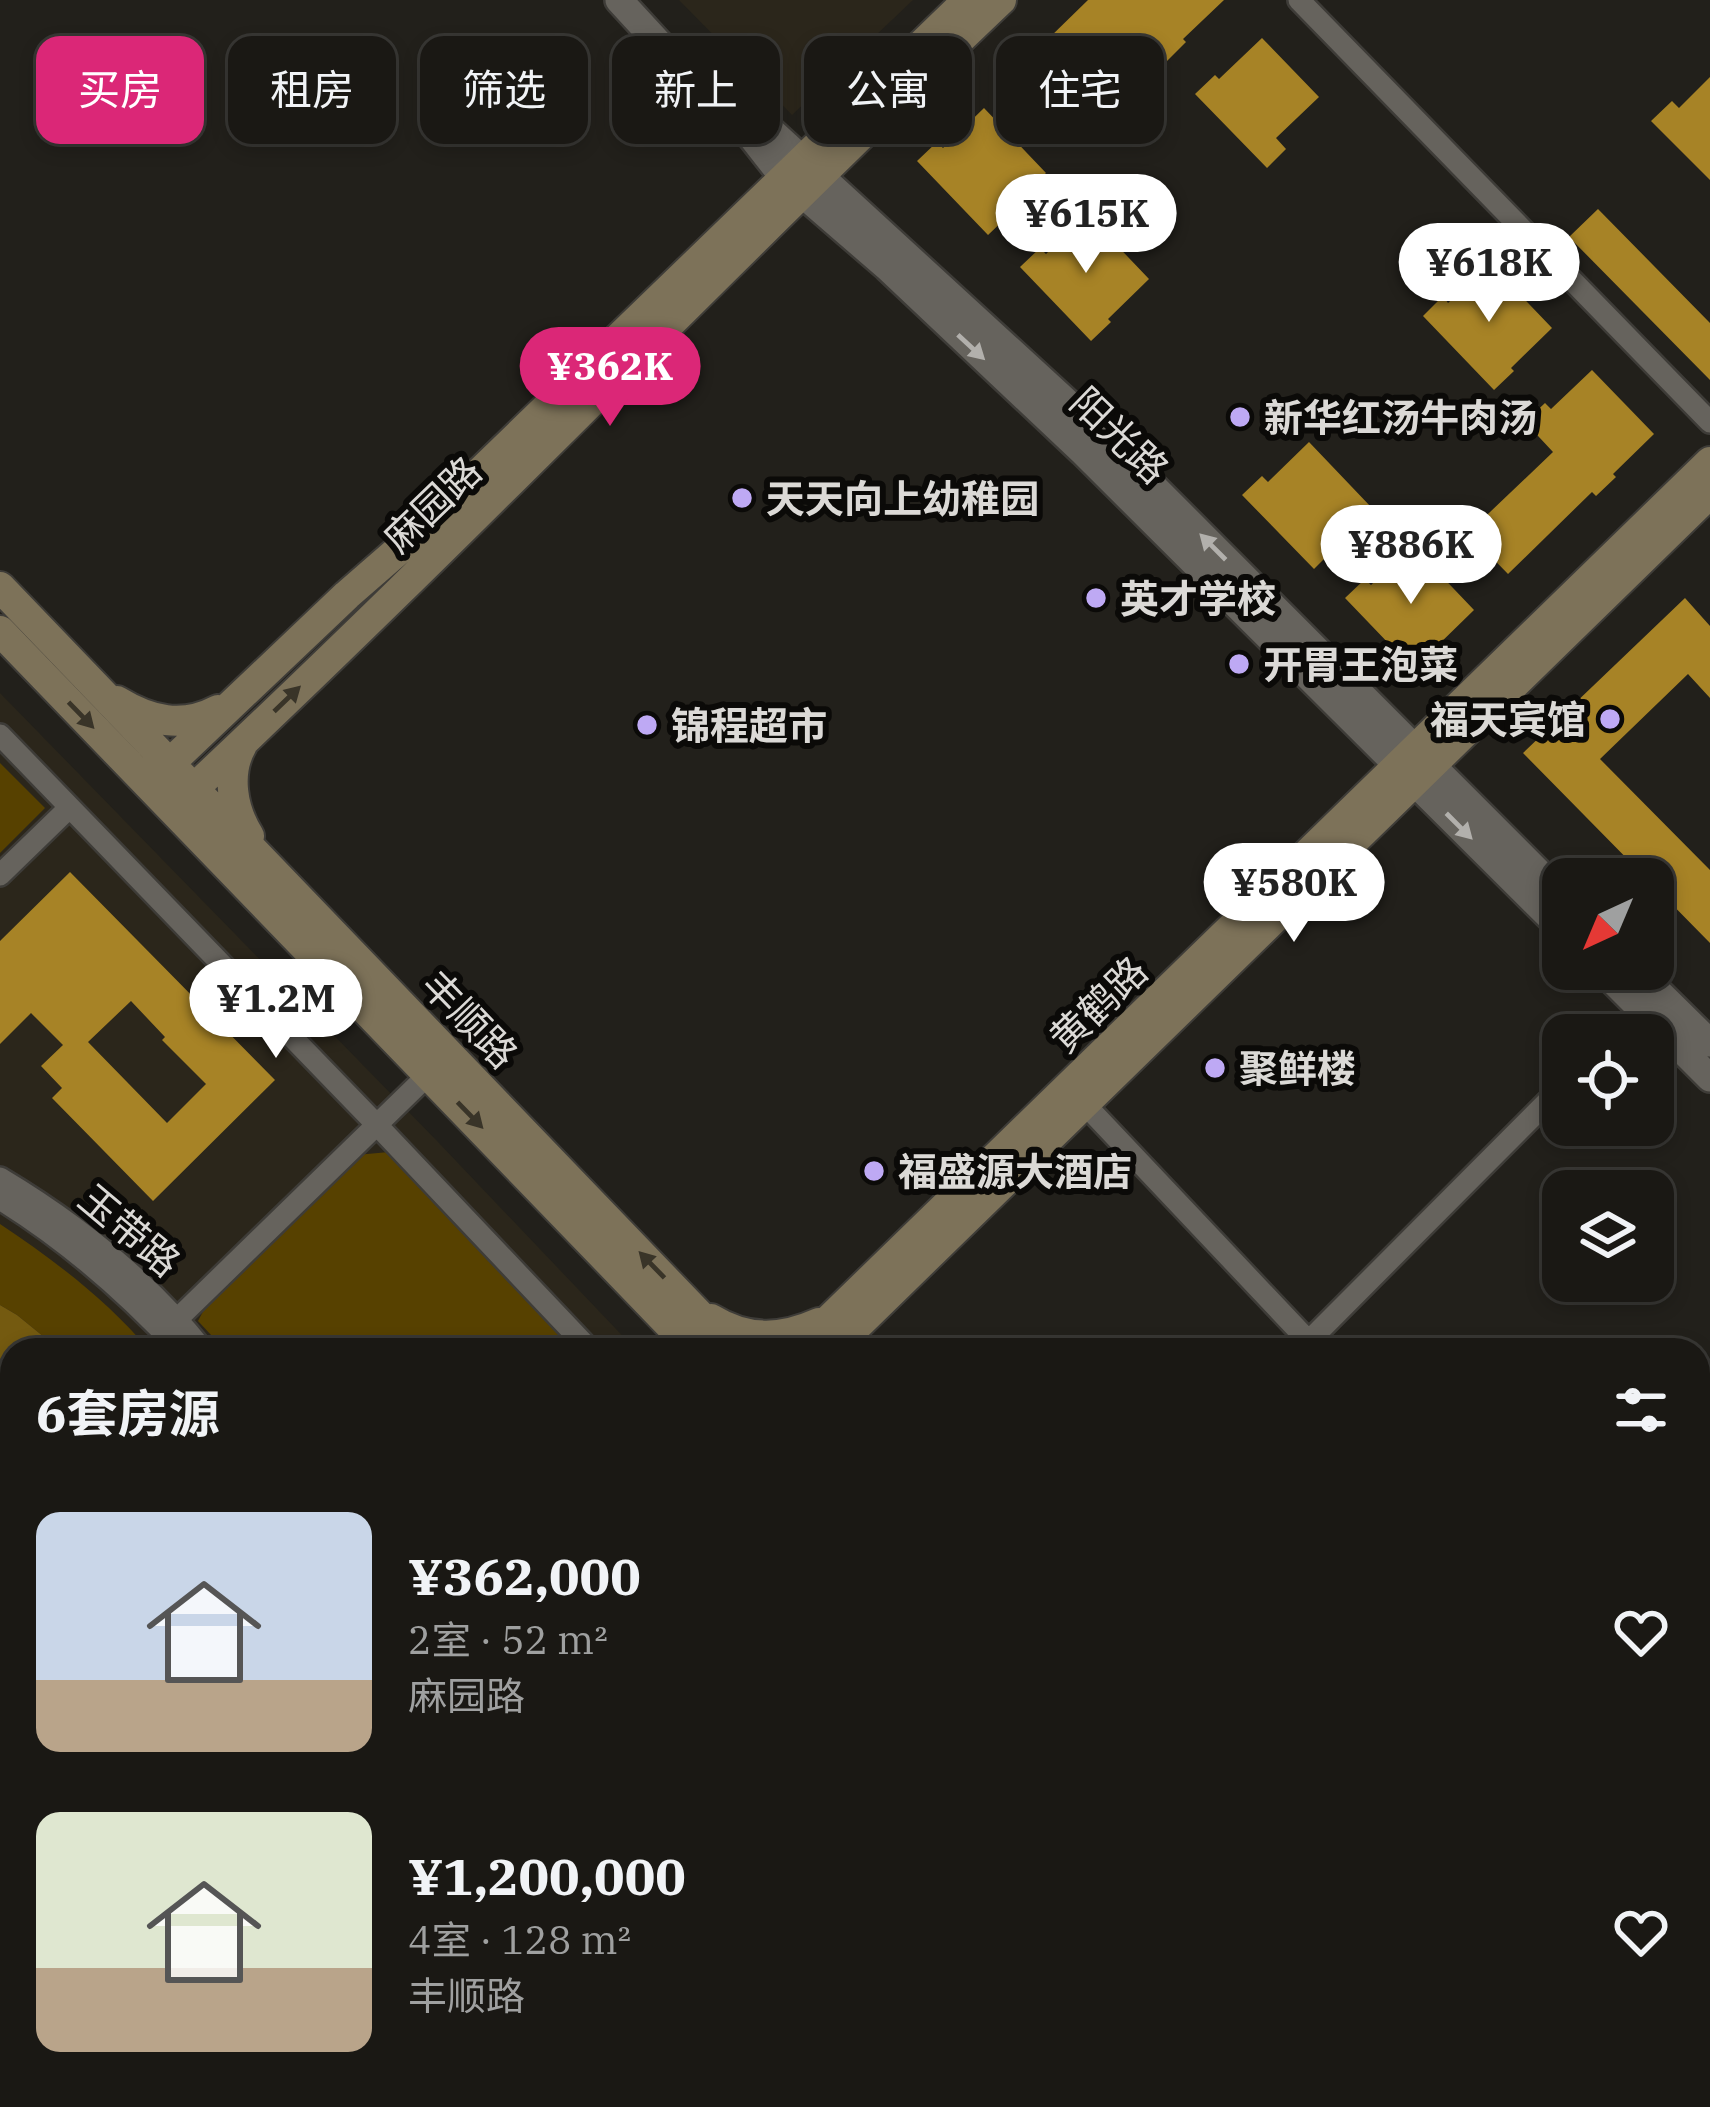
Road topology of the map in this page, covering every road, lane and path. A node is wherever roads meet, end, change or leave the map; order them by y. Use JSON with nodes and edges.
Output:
{"nodes":[{"id":1,"x":619,"y":0,"type":"edge"},
{"id":2,"x":635,"y":0,"type":"edge"},
{"id":3,"x":968,"y":0,"type":"edge"},
{"id":4,"x":1000,"y":0,"type":"edge"},
{"id":5,"x":1299,"y":0,"type":"edge"},
{"id":6,"x":802,"y":176,"type":"junction"},
{"id":7,"x":1710,"y":422,"type":"edge"},
{"id":8,"x":1710,"y":462,"type":"edge"},
{"id":9,"x":1710,"y":493,"type":"edge"},
{"id":10,"x":0,"y":587,"type":"edge"},
{"id":11,"x":0,"y":631,"type":"edge"},
{"id":12,"x":97,"y":688,"type":"junction"},
{"id":13,"x":246,"y":691,"type":"junction"},
{"id":14,"x":252,"y":733,"type":"junction"},
{"id":15,"x":0,"y":735,"type":"edge"},
{"id":16,"x":1415,"y":765,"type":"junction"},
{"id":17,"x":158,"y":774,"type":"junction"},
{"id":18,"x":182,"y":799,"type":"junction"},
{"id":19,"x":69,"y":808,"type":"junction"},
{"id":20,"x":0,"y":875,"type":"edge"},
{"id":21,"x":277,"y":875,"type":"junction"},
{"id":22,"x":1542,"y":878,"type":"edge"},
{"id":23,"x":1542,"y":907,"type":"edge"},
{"id":24,"x":1622,"y":990,"type":"edge"},
{"id":25,"x":1656,"y":990,"type":"edge"},
{"id":26,"x":1710,"y":1043,"type":"edge"},
{"id":27,"x":430,"y":1073,"type":"junction"},
{"id":28,"x":1710,"y":1078,"type":"edge"},
{"id":29,"x":1076,"y":1095,"type":"junction"},
{"id":30,"x":1542,"y":1108,"type":"edge"},
{"id":31,"x":377,"y":1125,"type":"junction"},
{"id":32,"x":0,"y":1178,"type":"edge"},
{"id":33,"x":0,"y":1199,"type":"edge"},
{"id":34,"x":686,"y":1301,"type":"junction"},
{"id":35,"x":859,"y":1307,"type":"junction"},
{"id":36,"x":171,"y":1325,"type":"junction"},
{"id":37,"x":176,"y":1338,"type":"edge"},
{"id":38,"x":188,"y":1338,"type":"edge"},
{"id":39,"x":579,"y":1338,"type":"edge"},
{"id":40,"x":683,"y":1338,"type":"edge"},
{"id":41,"x":721,"y":1338,"type":"edge"},
{"id":42,"x":815,"y":1338,"type":"edge"},
{"id":43,"x":842,"y":1338,"type":"edge"},
{"id":44,"x":1301,"y":1338,"type":"edge"},
{"id":45,"x":1318,"y":1338,"type":"edge"}],
"edges":[{"from":1,"to":6,"type":"street","name":"阳光路"},
{"from":2,"to":6,"type":"street","name":"阳光路"},
{"from":3,"to":6,"type":"main road"},
{"from":4,"to":6,"type":"main road","name":"麻园路"},
{"from":5,"to":7,"type":"street"},
{"from":6,"to":13,"type":"main road"},
{"from":14,"to":6,"type":"main road","name":"麻园路","one_way":true},
{"from":6,"to":16,"type":"street","name":"阳光路"},
{"from":8,"to":16,"type":"main road","name":"黄鹤路"},
{"from":9,"to":16,"type":"main road"},
{"from":10,"to":12,"type":"main road","name":"丰顺路"},
{"from":11,"to":17,"type":"main road","one_way":true},
{"from":12,"to":13,"type":"main road"},
{"from":12,"to":17,"type":"main road","name":"丰顺路"},
{"from":13,"to":17,"type":"main road"},
{"from":14,"to":18,"type":"main road","name":"麻园路"},
{"from":14,"to":21,"type":"main road"},
{"from":15,"to":19,"type":"street"},
{"from":16,"to":22,"type":"street","name":"阳光路"},
{"from":16,"to":23,"type":"street","name":"阳光路","one_way":true},
{"from":16,"to":29,"type":"main road","name":"黄鹤路"},
{"from":17,"to":18,"type":"main road","name":"丰顺路"},
{"from":18,"to":21,"type":"main road","name":"丰顺路"},
{"from":18,"to":27,"type":"main road"},
{"from":19,"to":20,"type":"street"},
{"from":19,"to":31,"type":"street"},
{"from":34,"to":21,"type":"main road","name":"丰顺路","one_way":true},
{"from":24,"to":28,"type":"street"},
{"from":25,"to":26,"type":"street"},
{"from":27,"to":31,"type":"street"},
{"from":27,"to":40,"type":"main road","one_way":true},
{"from":29,"to":35,"type":"main road","name":"黄鹤路"},
{"from":29,"to":44,"type":"street"},
{"from":30,"to":45,"type":"street"},
{"from":31,"to":36,"type":"street"},
{"from":31,"to":39,"type":"street"},
{"from":32,"to":36,"type":"street","name":"玉带路"},
{"from":33,"to":36,"type":"street"},
{"from":34,"to":35,"type":"main road"},
{"from":34,"to":41,"type":"main road","name":"丰顺路"},
{"from":35,"to":42,"type":"main road","name":"黄鹤路"},
{"from":35,"to":43,"type":"main road"},
{"from":36,"to":37,"type":"street"},
{"from":36,"to":38,"type":"street","name":"玉带路"}]}
